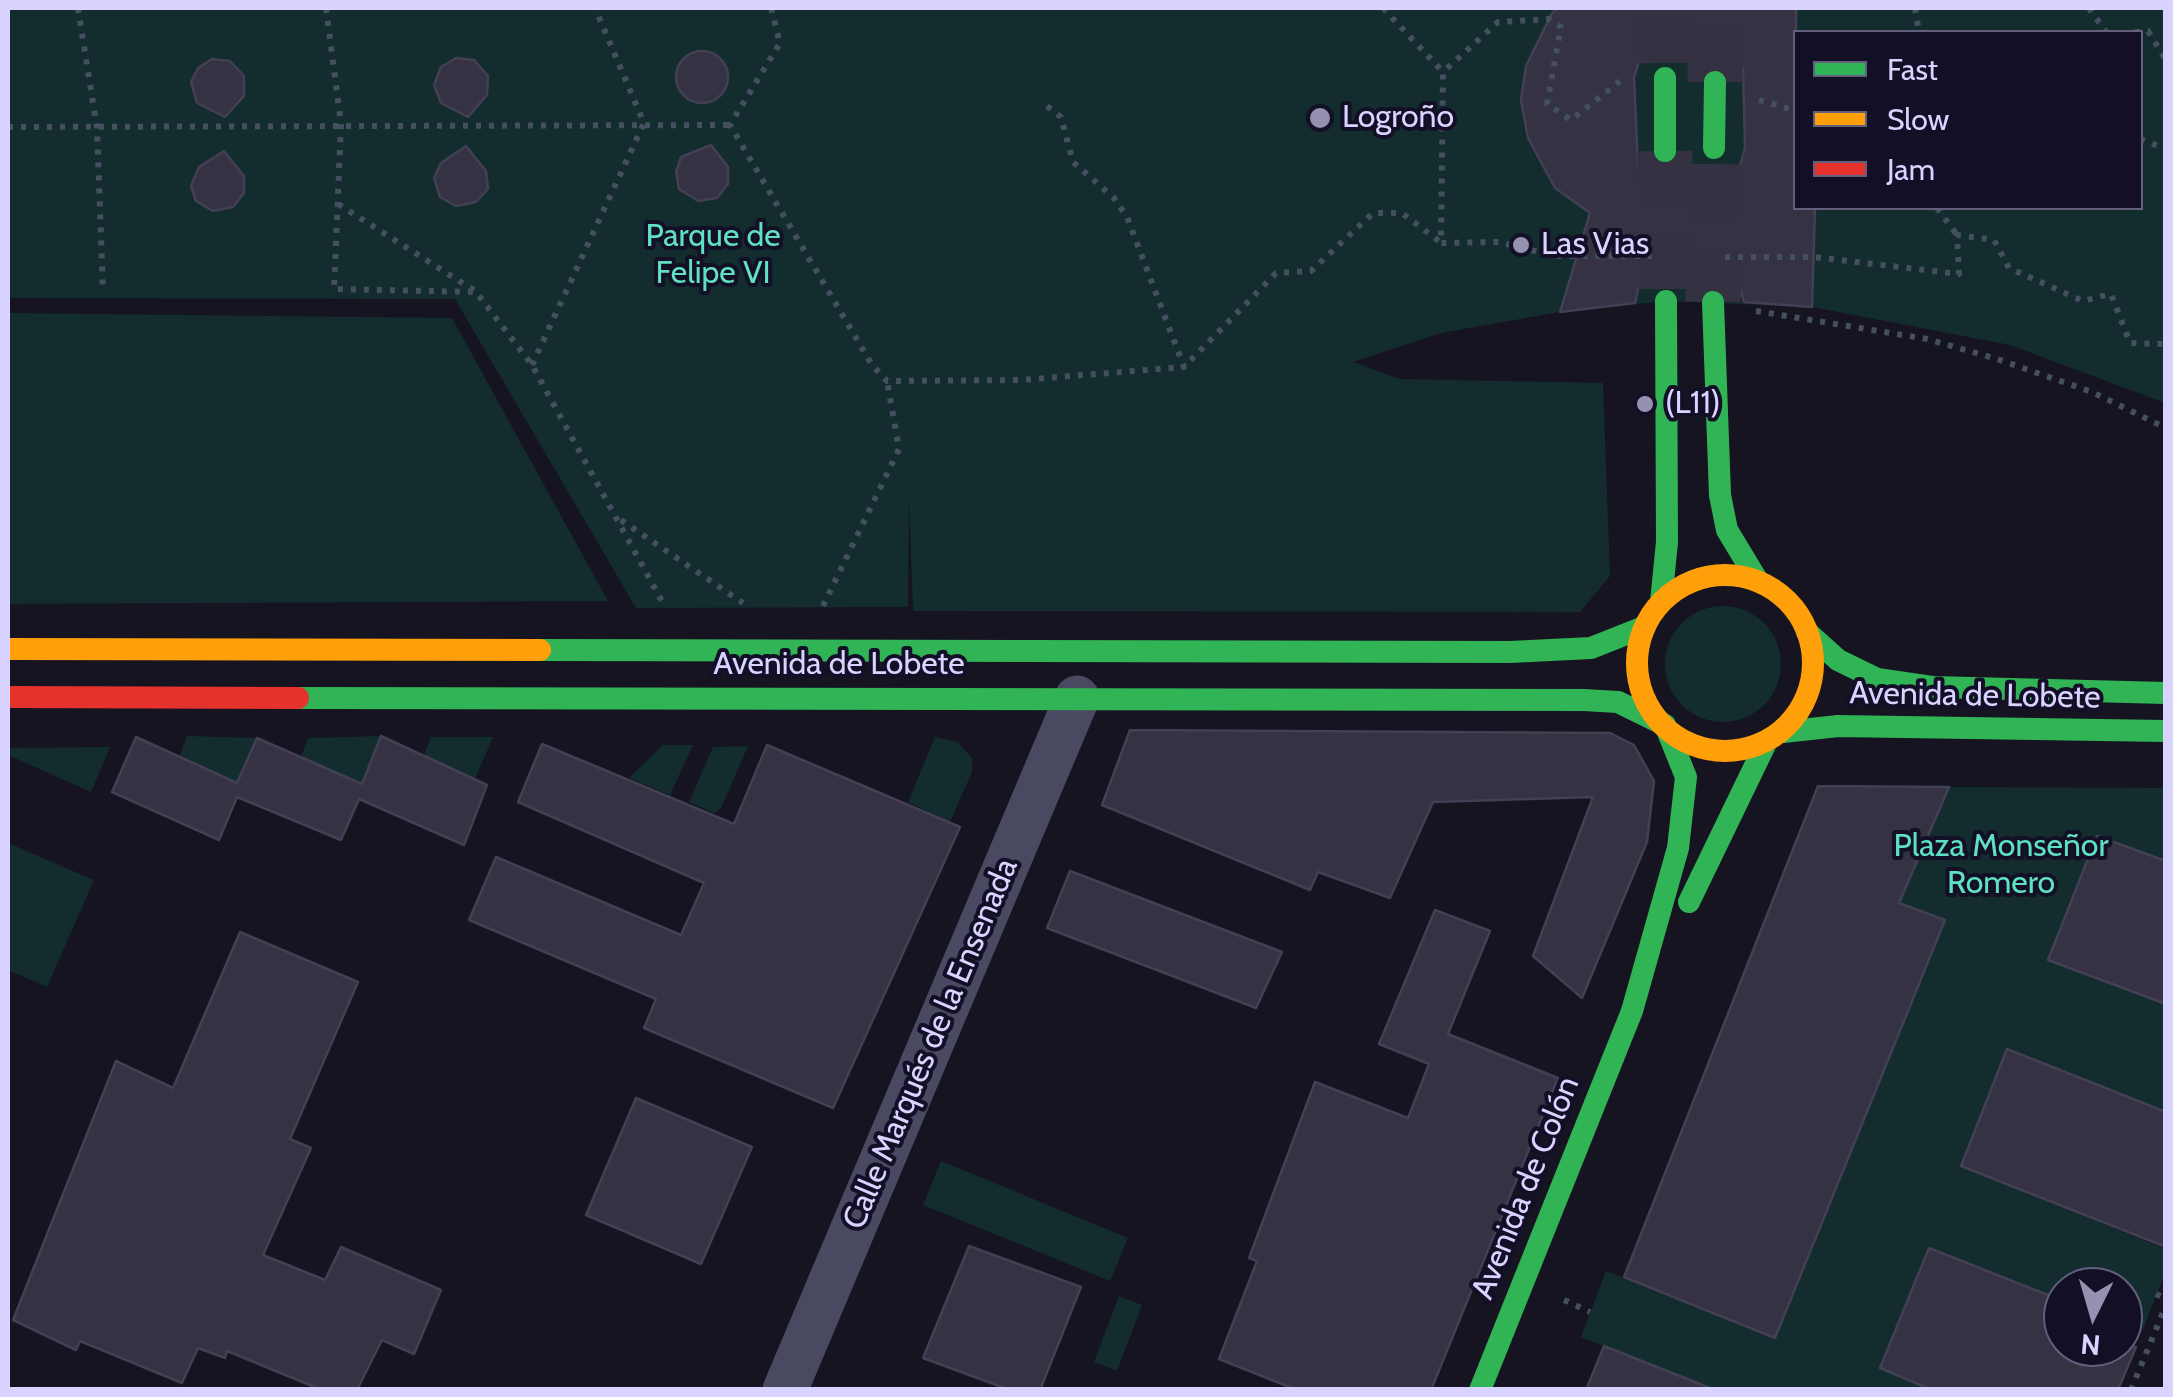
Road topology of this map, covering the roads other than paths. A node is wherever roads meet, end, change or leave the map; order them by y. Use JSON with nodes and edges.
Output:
{"nodes":[{"id":1,"x":1665,"y":78,"type":"tunnel mouth"},
{"id":2,"x":1715,"y":82,"type":"tunnel mouth"},
{"id":3,"x":1714,"y":148,"type":"tunnel mouth"},
{"id":4,"x":1665,"y":151,"type":"tunnel mouth"},
{"id":5,"x":1666,"y":301,"type":"tunnel mouth"},
{"id":6,"x":1713,"y":302,"type":"tunnel mouth"},
{"id":7,"x":1756,"y":578,"type":"junction"},
{"id":8,"x":1661,"y":602,"type":"junction"},
{"id":9,"x":1644,"y":627,"type":"junction"},
{"id":10,"x":1807,"y":632,"type":"junction"},
{"id":11,"x":8,"y":649,"type":"edge"},
{"id":12,"x":2166,"y":693,"type":"edge"},
{"id":13,"x":8,"y":697,"type":"edge"},
{"id":14,"x":1077,"y":698,"type":"junction"},
{"id":15,"x":1666,"y":725,"type":"junction"},
{"id":16,"x":2166,"y":731,"type":"edge"},
{"id":17,"x":1774,"y":738,"type":"junction"},
{"id":18,"x":1632,"y":1011,"type":"junction"},
{"id":19,"x":786,"y":1390,"type":"edge"},
{"id":20,"x":1480,"y":1390,"type":"edge"}],
"edges":[{"from":1,"to":4,"type":"main road"},
{"from":2,"to":3,"type":"main road"},
{"from":5,"to":8,"type":"main road"},
{"from":6,"to":7,"type":"main road"},
{"from":7,"to":8,"type":"main road"},
{"from":7,"to":10,"type":"main road"},
{"from":8,"to":9,"type":"main road"},
{"from":9,"to":11,"type":"main road","name":"Avenida de Lobete"},
{"from":9,"to":15,"type":"main road"},
{"from":10,"to":12,"type":"main road","name":"Avenida de Lobete"},
{"from":10,"to":17,"type":"main road"},
{"from":13,"to":14,"type":"main road","name":"Avenida de Lobete"},
{"from":14,"to":15,"type":"main road","name":"Avenida de Lobete"},
{"from":14,"to":19,"type":"street","name":"Calle Marqués de la Ensenada"},
{"from":15,"to":17,"type":"main road"},
{"from":15,"to":18,"type":"main road","name":"Avenida de Colón"},
{"from":16,"to":17,"type":"main road","name":"Avenida de Lobete"},
{"from":17,"to":18,"type":"main road","name":"Avenida de Colón"},
{"from":18,"to":20,"type":"main road","name":"Avenida de Colón"}]}
